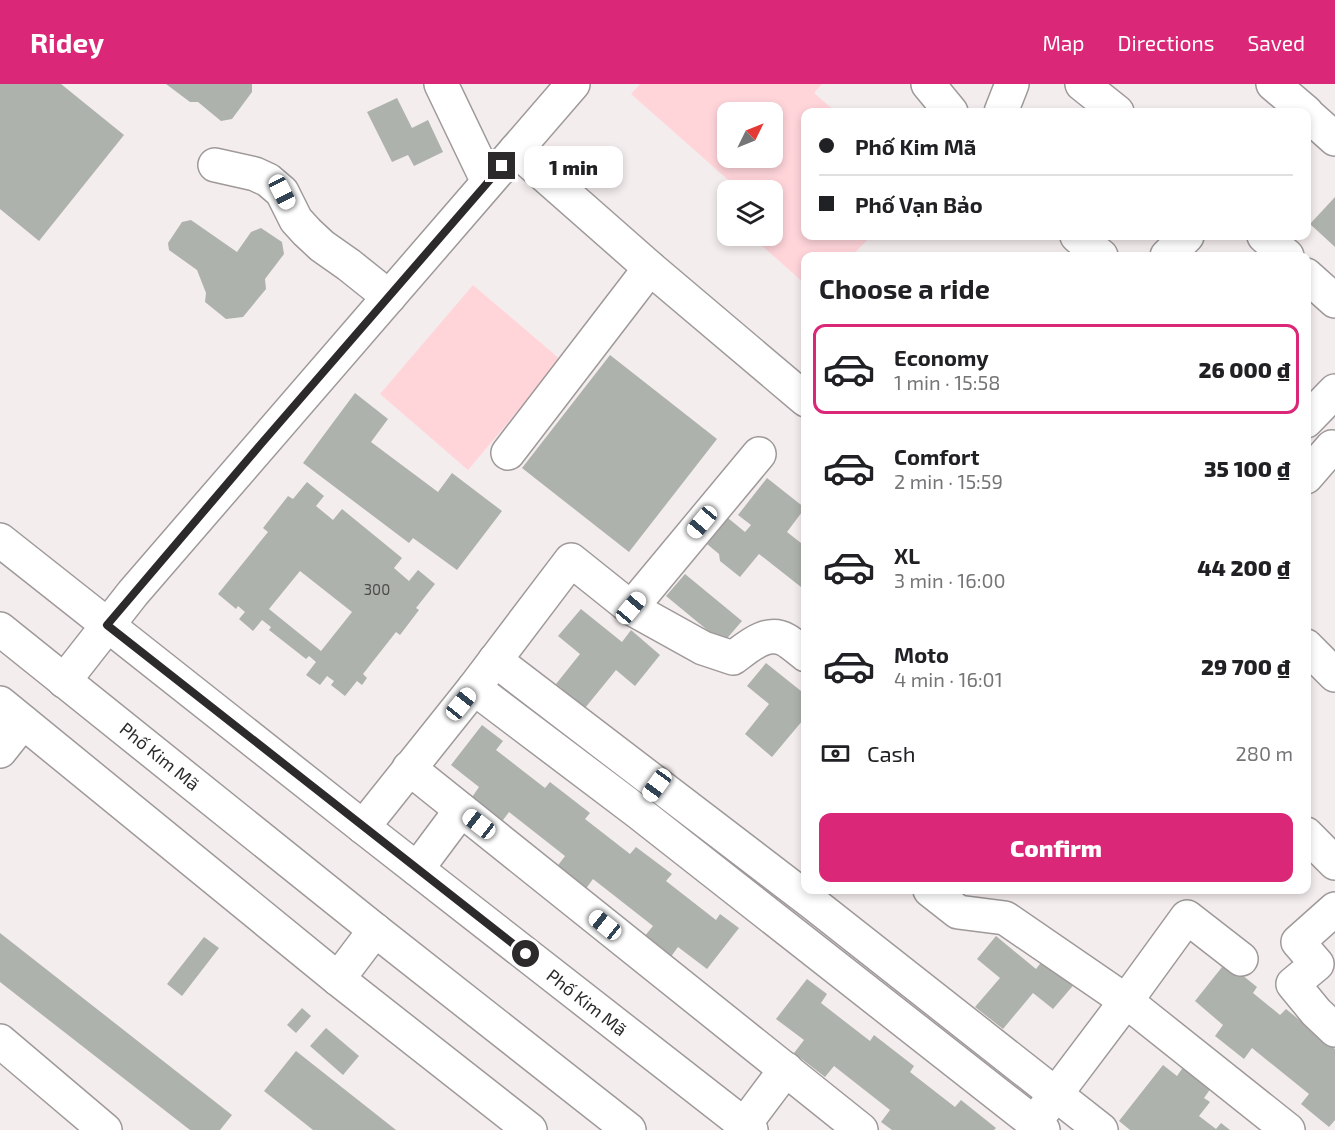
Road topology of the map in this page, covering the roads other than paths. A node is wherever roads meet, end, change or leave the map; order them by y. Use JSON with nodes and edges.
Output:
{"nodes":[{"id":1,"x":441,"y":84,"type":"edge"},
{"id":2,"x":928,"y":84,"type":"edge"},
{"id":3,"x":1012,"y":84,"type":"edge"},
{"id":4,"x":1082,"y":84,"type":"edge"},
{"id":5,"x":1273,"y":84,"type":"edge"},
{"id":6,"x":570,"y":85,"type":"edge"},
{"id":7,"x":948,"y":108,"type":"edge"},
{"id":8,"x":1002,"y":108,"type":"edge"},
{"id":9,"x":1112,"y":108,"type":"edge"},
{"id":10,"x":1298,"y":108,"type":"edge"},
{"id":11,"x":1311,"y":119,"type":"edge"},
{"id":12,"x":1335,"y":139,"type":"edge"},
{"id":13,"x":516,"y":150,"type":"junction"},
{"id":14,"x":214,"y":165,"type":"dead end"},
{"id":15,"x":488,"y":183,"type":"junction"},
{"id":16,"x":1082,"y":240,"type":"edge"},
{"id":17,"x":1183,"y":240,"type":"edge"},
{"id":18,"x":1269,"y":240,"type":"edge"},
{"id":19,"x":1096,"y":252,"type":"edge"},
{"id":20,"x":1171,"y":252,"type":"edge"},
{"id":21,"x":1282,"y":252,"type":"edge"},
{"id":22,"x":650,"y":268,"type":"junction"},
{"id":23,"x":1311,"y":279,"type":"edge"},
{"id":24,"x":389,"y":297,"type":"junction"},
{"id":25,"x":1335,"y":301,"type":"edge"},
{"id":26,"x":1335,"y":391,"type":"edge"},
{"id":27,"x":801,"y":396,"type":"edge"},
{"id":28,"x":1311,"y":416,"type":"edge"},
{"id":29,"x":1311,"y":431,"type":"edge"},
{"id":30,"x":1334,"y":448,"type":"edge"},
{"id":31,"x":508,"y":453,"type":"dead end"},
{"id":32,"x":759,"y":454,"type":"dead end"},
{"id":33,"x":1311,"y":472,"type":"edge"},
{"id":34,"x":0,"y":540,"type":"edge"},
{"id":35,"x":631,"y":608,"type":"junction"},
{"id":36,"x":107,"y":625,"type":"junction"},
{"id":37,"x":0,"y":629,"type":"edge"},
{"id":38,"x":801,"y":651,"type":"edge"},
{"id":39,"x":1311,"y":651,"type":"edge"},
{"id":40,"x":495,"y":660,"type":"junction"},
{"id":41,"x":1335,"y":675,"type":"edge"},
{"id":42,"x":64,"y":681,"type":"junction"},
{"id":43,"x":474,"y":688,"type":"junction"},
{"id":44,"x":12,"y":712,"type":"edge"},
{"id":45,"x":0,"y":751,"type":"edge"},
{"id":46,"x":409,"y":768,"type":"junction"},
{"id":47,"x":657,"y":785,"type":"junction"},
{"id":48,"x":461,"y":810,"type":"junction"},
{"id":49,"x":638,"y":812,"type":"junction"},
{"id":50,"x":363,"y":827,"type":"junction"},
{"id":51,"x":1311,"y":839,"type":"edge"},
{"id":52,"x":1335,"y":863,"type":"edge"},
{"id":53,"x":417,"y":869,"type":"junction"},
{"id":54,"x":935,"y":894,"type":"edge"},
{"id":55,"x":814,"y":904,"type":"junction"},
{"id":56,"x":1335,"y":909,"type":"edge"},
{"id":57,"x":375,"y":930,"type":"junction"},
{"id":58,"x":792,"y":933,"type":"junction"},
{"id":59,"x":1241,"y":959,"type":"dead end"},
{"id":60,"x":338,"y":979,"type":"junction"},
{"id":61,"x":1126,"y":1001,"type":"junction"},
{"id":62,"x":1335,"y":1030,"type":"edge"},
{"id":63,"x":0,"y":1041,"type":"edge"},
{"id":64,"x":786,"y":1069,"type":"junction"},
{"id":65,"x":1055,"y":1094,"type":"junction"},
{"id":66,"x":1039,"y":1126,"type":"edge"},
{"id":67,"x":747,"y":1127,"type":"edge"},
{"id":68,"x":105,"y":1130,"type":"edge"},
{"id":69,"x":530,"y":1130,"type":"edge"},
{"id":70,"x":629,"y":1130,"type":"edge"},
{"id":71,"x":861,"y":1130,"type":"edge"},
{"id":72,"x":1101,"y":1130,"type":"edge"},
{"id":73,"x":1288,"y":1130,"type":"edge"}],
"edges":[{"from":1,"to":15,"type":"main road"},
{"from":2,"to":7,"type":"main road"},
{"from":3,"to":8,"type":"main road"},
{"from":4,"to":9,"type":"main road"},
{"from":5,"to":10,"type":"main road"},
{"from":6,"to":13,"type":"main road"},
{"from":11,"to":12,"type":"main road"},
{"from":13,"to":15,"type":"main road"},
{"from":13,"to":22,"type":"main road"},
{"from":14,"to":24,"type":"main road"},
{"from":15,"to":24,"type":"main road"},
{"from":16,"to":19,"type":"main road"},
{"from":17,"to":20,"type":"main road"},
{"from":18,"to":21,"type":"main road"},
{"from":22,"to":27,"type":"main road"},
{"from":22,"to":31,"type":"main road"},
{"from":23,"to":25,"type":"main road"},
{"from":24,"to":36,"type":"main road"},
{"from":26,"to":28,"type":"main road"},
{"from":29,"to":30,"type":"main road"},
{"from":30,"to":33,"type":"main road"},
{"from":32,"to":35,"type":"main road"},
{"from":34,"to":36,"type":"main road","name":"Phố Kim Mã"},
{"from":35,"to":38,"type":"main road"},
{"from":35,"to":40,"type":"main road"},
{"from":36,"to":42,"type":"main road"},
{"from":36,"to":50,"type":"main road","name":"Phố Kim Mã"},
{"from":37,"to":42,"type":"main road","name":"Phố Kim Mã"},
{"from":39,"to":41,"type":"main road"},
{"from":40,"to":43,"type":"main road"},
{"from":40,"to":47,"type":"main road"},
{"from":42,"to":57,"type":"main road","name":"Phố Kim Mã"},
{"from":43,"to":46,"type":"main road"},
{"from":43,"to":49,"type":"main road"},
{"from":44,"to":45,"type":"main road"},
{"from":44,"to":60,"type":"main road"},
{"from":46,"to":48,"type":"main road"},
{"from":46,"to":50,"type":"main road"},
{"from":47,"to":49,"type":"main road"},
{"from":47,"to":55,"type":"main road"},
{"from":48,"to":53,"type":"main road"},
{"from":48,"to":64,"type":"main road"},
{"from":49,"to":58,"type":"main road"},
{"from":50,"to":53,"type":"main road","name":"Phố Kim Mã"},
{"from":51,"to":52,"type":"main road"},
{"from":53,"to":67,"type":"main road","name":"Phố Kim Mã"},
{"from":54,"to":61,"type":"main road"},
{"from":55,"to":58,"type":"main road"},
{"from":55,"to":65,"type":"main road"},
{"from":56,"to":62,"type":"main road"},
{"from":57,"to":60,"type":"main road"},
{"from":57,"to":70,"type":"main road","name":"Phố Kim Mã"},
{"from":58,"to":66,"type":"main road"},
{"from":59,"to":61,"type":"main road"},
{"from":60,"to":69,"type":"main road"},
{"from":61,"to":65,"type":"main road"},
{"from":61,"to":73,"type":"main road"},
{"from":63,"to":68,"type":"main road"},
{"from":64,"to":67,"type":"main road"},
{"from":64,"to":71,"type":"main road"},
{"from":65,"to":66,"type":"main road"},
{"from":65,"to":72,"type":"main road"}]}
